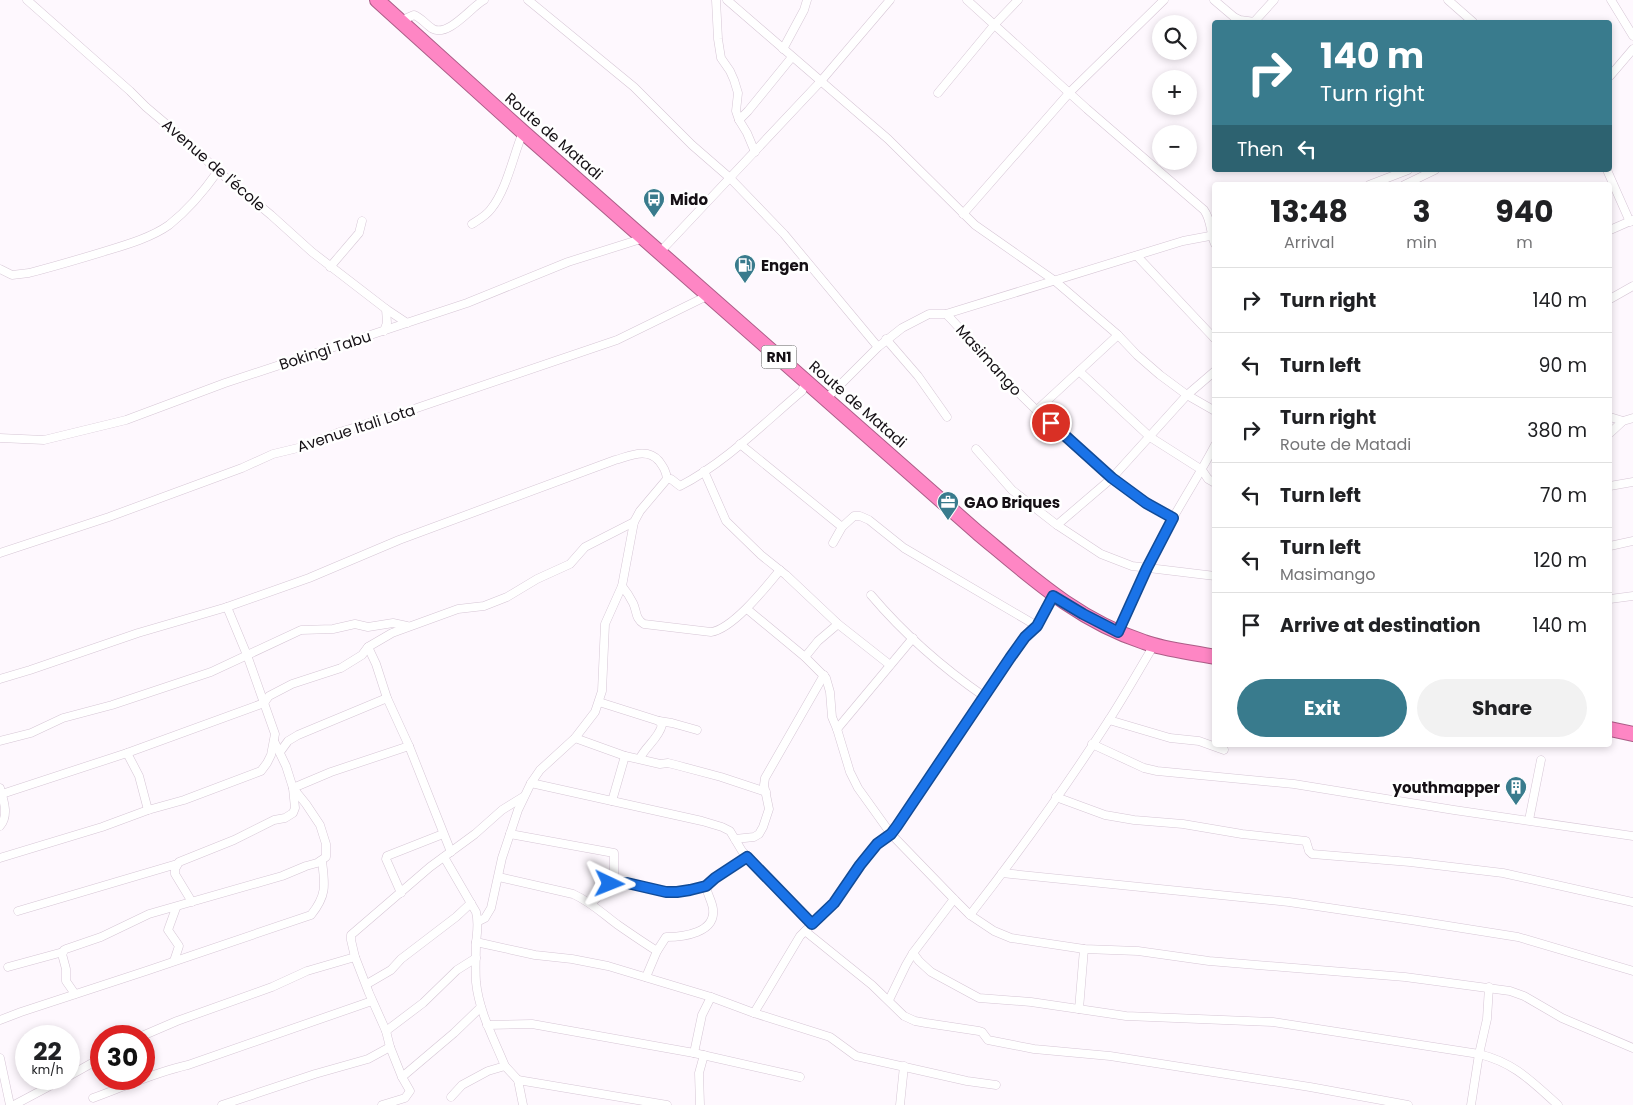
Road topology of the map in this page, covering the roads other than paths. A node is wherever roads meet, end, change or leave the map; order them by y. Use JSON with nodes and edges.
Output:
{"nodes":[{"id":1,"x":27,"y":0,"type":"edge"},
{"id":2,"x":377,"y":0,"type":"edge"},
{"id":3,"x":484,"y":0,"type":"edge"},
{"id":4,"x":528,"y":0,"type":"edge"},
{"id":5,"x":716,"y":0,"type":"edge"},
{"id":6,"x":727,"y":0,"type":"edge"},
{"id":7,"x":808,"y":0,"type":"edge"},
{"id":8,"x":890,"y":0,"type":"edge"},
{"id":9,"x":967,"y":0,"type":"edge"},
{"id":10,"x":1018,"y":0,"type":"edge"},
{"id":11,"x":1164,"y":0,"type":"edge"},
{"id":12,"x":1214,"y":0,"type":"edge"},
{"id":13,"x":1274,"y":0,"type":"edge"},
{"id":14,"x":1448,"y":0,"type":"edge"},
{"id":15,"x":1611,"y":0,"type":"edge"},
{"id":16,"x":1240,"y":20,"type":"edge"},
{"id":17,"x":1256,"y":20,"type":"edge"},
{"id":18,"x":1471,"y":20,"type":"edge"},
{"id":19,"x":400,"y":21,"type":"junction"},
{"id":20,"x":995,"y":24,"type":"junction"},
{"id":21,"x":1633,"y":36,"type":"edge"},
{"id":22,"x":1633,"y":49,"type":"edge"},
{"id":23,"x":783,"y":50,"type":"junction"},
{"id":24,"x":792,"y":57,"type":"junction"},
{"id":25,"x":1612,"y":74,"type":"edge"},
{"id":26,"x":821,"y":80,"type":"junction"},
{"id":27,"x":1070,"y":92,"type":"junction"},
{"id":28,"x":938,"y":93,"type":"dead end"},
{"id":29,"x":739,"y":120,"type":"junction"},
{"id":30,"x":523,"y":132,"type":"junction"},
{"id":31,"x":754,"y":152,"type":"junction"},
{"id":32,"x":218,"y":171,"type":"junction"},
{"id":33,"x":1403,"y":172,"type":"edge"},
{"id":34,"x":1431,"y":172,"type":"edge"},
{"id":35,"x":1608,"y":172,"type":"edge"},
{"id":36,"x":730,"y":178,"type":"junction"},
{"id":37,"x":1378,"y":182,"type":"edge"},
{"id":38,"x":1410,"y":182,"type":"edge"},
{"id":39,"x":963,"y":214,"type":"junction"},
{"id":40,"x":362,"y":221,"type":"dead end"},
{"id":41,"x":1632,"y":221,"type":"edge"},
{"id":42,"x":472,"y":224,"type":"dead end"},
{"id":43,"x":1212,"y":228,"type":"edge"},
{"id":44,"x":1612,"y":229,"type":"edge"},
{"id":45,"x":1212,"y":235,"type":"edge"},
{"id":46,"x":644,"y":238,"type":"junction"},
{"id":47,"x":660,"y":252,"type":"junction"},
{"id":48,"x":1137,"y":256,"type":"junction"},
{"id":49,"x":330,"y":266,"type":"junction"},
{"id":50,"x":0,"y":269,"type":"edge"},
{"id":51,"x":1055,"y":281,"type":"junction"},
{"id":52,"x":1633,"y":286,"type":"edge"},
{"id":53,"x":709,"y":295,"type":"junction"},
{"id":54,"x":1612,"y":298,"type":"edge"},
{"id":55,"x":386,"y":309,"type":"junction"},
{"id":56,"x":946,"y":314,"type":"junction"},
{"id":57,"x":407,"y":323,"type":"junction"},
{"id":58,"x":384,"y":331,"type":"junction"},
{"id":59,"x":1118,"y":336,"type":"junction"},
{"id":60,"x":1212,"y":336,"type":"edge"},
{"id":61,"x":886,"y":340,"type":"junction"},
{"id":62,"x":878,"y":347,"type":"junction"},
{"id":63,"x":1079,"y":371,"type":"junction"},
{"id":64,"x":1212,"y":374,"type":"edge"},
{"id":65,"x":806,"y":380,"type":"junction"},
{"id":66,"x":1187,"y":395,"type":"junction"},
{"id":67,"x":827,"y":398,"type":"junction"},
{"id":68,"x":1212,"y":409,"type":"edge"},
{"id":69,"x":1037,"y":410,"type":"junction"},
{"id":70,"x":946,"y":417,"type":"dead end"},
{"id":71,"x":1612,"y":418,"type":"edge"},
{"id":72,"x":1633,"y":418,"type":"edge"},
{"id":73,"x":1623,"y":421,"type":"junction"},
{"id":74,"x":1612,"y":431,"type":"edge"},
{"id":75,"x":1150,"y":437,"type":"junction"},
{"id":76,"x":0,"y":438,"type":"edge"},
{"id":77,"x":740,"y":444,"type":"junction"},
{"id":78,"x":976,"y":449,"type":"dead end"},
{"id":79,"x":1212,"y":451,"type":"edge"},
{"id":80,"x":1202,"y":470,"type":"junction"},
{"id":81,"x":704,"y":472,"type":"junction"},
{"id":82,"x":1112,"y":478,"type":"junction"},
{"id":83,"x":666,"y":479,"type":"junction"},
{"id":84,"x":1212,"y":481,"type":"edge"},
{"id":85,"x":1633,"y":482,"type":"edge"},
{"id":86,"x":1612,"y":486,"type":"edge"},
{"id":87,"x":1173,"y":518,"type":"junction"},
{"id":88,"x":634,"y":522,"type":"junction"},
{"id":89,"x":1057,"y":525,"type":"junction"},
{"id":90,"x":842,"y":527,"type":"junction"},
{"id":91,"x":1633,"y":541,"type":"edge"},
{"id":92,"x":832,"y":544,"type":"dead end"},
{"id":93,"x":1612,"y":546,"type":"edge"},
{"id":94,"x":0,"y":552,"type":"edge"},
{"id":95,"x":1147,"y":568,"type":"junction"},
{"id":96,"x":780,"y":570,"type":"junction"},
{"id":97,"x":1212,"y":576,"type":"edge"},
{"id":98,"x":622,"y":586,"type":"junction"},
{"id":99,"x":871,"y":595,"type":"dead end"},
{"id":100,"x":1053,"y":596,"type":"junction"},
{"id":101,"x":1633,"y":596,"type":"edge"},
{"id":102,"x":1612,"y":600,"type":"edge"},
{"id":103,"x":227,"y":607,"type":"junction"},
{"id":104,"x":747,"y":609,"type":"junction"},
{"id":105,"x":838,"y":624,"type":"junction"},
{"id":106,"x":409,"y":626,"type":"junction"},
{"id":107,"x":1037,"y":626,"type":"junction"},
{"id":108,"x":1118,"y":632,"type":"junction"},
{"id":109,"x":913,"y":638,"type":"junction"},
{"id":110,"x":1154,"y":645,"type":"junction"},
{"id":111,"x":368,"y":647,"type":"junction"},
{"id":112,"x":247,"y":655,"type":"junction"},
{"id":113,"x":1212,"y":655,"type":"edge"},
{"id":114,"x":805,"y":657,"type":"junction"},
{"id":115,"x":890,"y":665,"type":"junction"},
{"id":116,"x":824,"y":675,"type":"junction"},
{"id":117,"x":0,"y":677,"type":"edge"},
{"id":118,"x":985,"y":697,"type":"junction"},
{"id":119,"x":387,"y":698,"type":"junction"},
{"id":120,"x":599,"y":702,"type":"junction"},
{"id":121,"x":264,"y":703,"type":"junction"},
{"id":122,"x":1109,"y":720,"type":"junction"},
{"id":123,"x":659,"y":721,"type":"junction"},
{"id":124,"x":837,"y":729,"type":"junction"},
{"id":125,"x":697,"y":730,"type":"dead end"},
{"id":126,"x":1612,"y":730,"type":"edge"},
{"id":127,"x":1633,"y":734,"type":"edge"},
{"id":128,"x":575,"y":738,"type":"junction"},
{"id":129,"x":0,"y":741,"type":"edge"},
{"id":130,"x":274,"y":741,"type":"junction"},
{"id":131,"x":1092,"y":744,"type":"junction"},
{"id":132,"x":409,"y":746,"type":"junction"},
{"id":133,"x":1212,"y":746,"type":"edge"},
{"id":134,"x":1216,"y":747,"type":"edge"},
{"id":135,"x":1224,"y":750,"type":"dead end"},
{"id":136,"x":280,"y":752,"type":"junction"},
{"id":137,"x":127,"y":753,"type":"junction"},
{"id":138,"x":625,"y":756,"type":"junction"},
{"id":139,"x":640,"y":758,"type":"junction"},
{"id":140,"x":1540,"y":760,"type":"dead end"},
{"id":141,"x":531,"y":783,"type":"junction"},
{"id":142,"x":293,"y":788,"type":"junction"},
{"id":143,"x":1,"y":791,"type":"edge"},
{"id":144,"x":766,"y":792,"type":"junction"},
{"id":145,"x":523,"y":797,"type":"junction"},
{"id":146,"x":1056,"y":797,"type":"junction"},
{"id":147,"x":612,"y":801,"type":"junction"},
{"id":148,"x":148,"y":810,"type":"junction"},
{"id":149,"x":1529,"y":820,"type":"junction"},
{"id":150,"x":0,"y":826,"type":"edge"},
{"id":151,"x":443,"y":834,"type":"junction"},
{"id":152,"x":510,"y":834,"type":"junction"},
{"id":153,"x":891,"y":834,"type":"junction"},
{"id":154,"x":1633,"y":836,"type":"edge"},
{"id":155,"x":735,"y":839,"type":"junction"},
{"id":156,"x":448,"y":854,"type":"junction"},
{"id":157,"x":747,"y":857,"type":"junction"},
{"id":158,"x":0,"y":858,"type":"edge"},
{"id":159,"x":322,"y":861,"type":"junction"},
{"id":160,"x":177,"y":864,"type":"junction"},
{"id":161,"x":1002,"y":873,"type":"junction"},
{"id":162,"x":499,"y":877,"type":"junction"},
{"id":163,"x":610,"y":884,"type":"junction"},
{"id":164,"x":706,"y":886,"type":"junction"},
{"id":165,"x":401,"y":893,"type":"junction"},
{"id":166,"x":954,"y":900,"type":"junction"},
{"id":167,"x":192,"y":902,"type":"junction"},
{"id":168,"x":1633,"y":902,"type":"edge"},
{"id":169,"x":471,"y":903,"type":"junction"},
{"id":170,"x":592,"y":904,"type":"junction"},
{"id":171,"x":176,"y":908,"type":"junction"},
{"id":172,"x":18,"y":911,"type":"dead end"},
{"id":173,"x":970,"y":914,"type":"junction"},
{"id":174,"x":479,"y":921,"type":"junction"},
{"id":175,"x":812,"y":924,"type":"junction"},
{"id":176,"x":805,"y":931,"type":"junction"},
{"id":177,"x":476,"y":942,"type":"junction"},
{"id":178,"x":1084,"y":949,"type":"junction"},
{"id":179,"x":658,"y":951,"type":"junction"},
{"id":180,"x":63,"y":952,"type":"junction"},
{"id":181,"x":913,"y":953,"type":"junction"},
{"id":182,"x":355,"y":956,"type":"junction"},
{"id":183,"x":476,"y":958,"type":"junction"},
{"id":184,"x":174,"y":961,"type":"junction"},
{"id":185,"x":8,"y":967,"type":"dead end"},
{"id":186,"x":1633,"y":971,"type":"edge"},
{"id":187,"x":646,"y":977,"type":"junction"},
{"id":188,"x":366,"y":984,"type":"junction"},
{"id":189,"x":1489,"y":987,"type":"junction"},
{"id":190,"x":75,"y":994,"type":"junction"},
{"id":191,"x":711,"y":996,"type":"junction"},
{"id":192,"x":889,"y":1000,"type":"junction"},
{"id":193,"x":372,"y":1001,"type":"junction"},
{"id":194,"x":481,"y":1007,"type":"junction"},
{"id":195,"x":1079,"y":1009,"type":"junction"},
{"id":196,"x":754,"y":1013,"type":"junction"},
{"id":197,"x":0,"y":1020,"type":"edge"},
{"id":198,"x":487,"y":1025,"type":"junction"},
{"id":199,"x":155,"y":1031,"type":"edge"},
{"id":200,"x":386,"y":1031,"type":"junction"},
{"id":201,"x":390,"y":1047,"type":"junction"},
{"id":202,"x":1633,"y":1048,"type":"edge"},
{"id":203,"x":694,"y":1053,"type":"junction"},
{"id":204,"x":1479,"y":1054,"type":"junction"},
{"id":205,"x":704,"y":1055,"type":"junction"},
{"id":206,"x":0,"y":1058,"type":"edge"},
{"id":207,"x":506,"y":1066,"type":"junction"},
{"id":208,"x":904,"y":1066,"type":"junction"},
{"id":209,"x":402,"y":1077,"type":"junction"},
{"id":210,"x":800,"y":1077,"type":"dead end"},
{"id":211,"x":518,"y":1080,"type":"junction"},
{"id":212,"x":996,"y":1085,"type":"dead end"},
{"id":213,"x":42,"y":1090,"type":"edge"},
{"id":214,"x":451,"y":1097,"type":"dead end"},
{"id":215,"x":93,"y":1098,"type":"dead end"},
{"id":216,"x":234,"y":1103,"type":"edge"},
{"id":217,"x":10,"y":1105,"type":"edge"},
{"id":218,"x":14,"y":1105,"type":"edge"},
{"id":219,"x":222,"y":1105,"type":"edge"},
{"id":220,"x":382,"y":1105,"type":"edge"},
{"id":221,"x":523,"y":1105,"type":"edge"},
{"id":222,"x":667,"y":1105,"type":"edge"},
{"id":223,"x":700,"y":1105,"type":"edge"},
{"id":224,"x":900,"y":1105,"type":"edge"},
{"id":225,"x":1408,"y":1105,"type":"edge"},
{"id":226,"x":1471,"y":1105,"type":"edge"},
{"id":227,"x":1558,"y":1105,"type":"edge"}],
"edges":[{"from":1,"to":32,"type":"street","name":"Avenue de l'école"},
{"from":2,"to":19,"type":"highway","name":"Route de Matadi","number":"RN1"},
{"from":3,"to":19,"type":"street"},
{"from":4,"to":36,"type":"street"},
{"from":5,"to":29,"type":"street"},
{"from":6,"to":23,"type":"street"},
{"from":7,"to":23,"type":"street"},
{"from":8,"to":26,"type":"street"},
{"from":9,"to":20,"type":"street"},
{"from":10,"to":20,"type":"street"},
{"from":11,"to":27,"type":"street"},
{"from":12,"to":16,"type":"street"},
{"from":13,"to":17,"type":"street"},
{"from":14,"to":18,"type":"street"},
{"from":15,"to":21,"type":"street"},
{"from":19,"to":30,"type":"highway","name":"Route de Matadi","number":"RN1"},
{"from":20,"to":27,"type":"street"},
{"from":20,"to":28,"type":"street"},
{"from":22,"to":25,"type":"street"},
{"from":23,"to":24,"type":"street"},
{"from":24,"to":26,"type":"street"},
{"from":24,"to":29,"type":"street"},
{"from":26,"to":31,"type":"street"},
{"from":26,"to":39,"type":"street"},
{"from":27,"to":39,"type":"street"},
{"from":27,"to":43,"type":"street"},
{"from":29,"to":31,"type":"street"},
{"from":30,"to":42,"type":"street"},
{"from":30,"to":46,"type":"highway","name":"Route de Matadi","number":"RN1"},
{"from":31,"to":36,"type":"street"},
{"from":32,"to":49,"type":"street","name":"Avenue de l'école"},
{"from":32,"to":50,"type":"street"},
{"from":33,"to":37,"type":"street"},
{"from":34,"to":38,"type":"street"},
{"from":35,"to":41,"type":"street"},
{"from":36,"to":47,"type":"street"},
{"from":36,"to":62,"type":"street"},
{"from":39,"to":51,"type":"street"},
{"from":40,"to":49,"type":"street"},
{"from":41,"to":44,"type":"street"},
{"from":45,"to":48,"type":"street"},
{"from":46,"to":47,"type":"highway","name":"Route de Matadi","number":"RN1"},
{"from":46,"to":57,"type":"street","name":"Bokingi Tabu"},
{"from":47,"to":53,"type":"highway","name":"Route de Matadi","number":"RN1"},
{"from":48,"to":51,"type":"street"},
{"from":48,"to":60,"type":"street"},
{"from":49,"to":55,"type":"street","name":"Avenue de l'école"},
{"from":51,"to":56,"type":"street"},
{"from":51,"to":59,"type":"street"},
{"from":52,"to":54,"type":"street"},
{"from":53,"to":65,"type":"highway","name":"Route de Matadi","number":"RN1"},
{"from":53,"to":94,"type":"street","name":"Avenue Itali Lota"},
{"from":55,"to":57,"type":"street","name":"Avenue de l'école"},
{"from":55,"to":58,"type":"street"},
{"from":56,"to":61,"type":"street"},
{"from":56,"to":69,"type":"street","name":"Masimango"},
{"from":57,"to":58,"type":"street","name":"Bokingi Tabu"},
{"from":58,"to":76,"type":"street","name":"Bokingi Tabu"},
{"from":59,"to":63,"type":"street"},
{"from":59,"to":66,"type":"street"},
{"from":61,"to":62,"type":"street"},
{"from":61,"to":70,"type":"street"},
{"from":62,"to":67,"type":"street"},
{"from":63,"to":69,"type":"street"},
{"from":63,"to":75,"type":"street"},
{"from":64,"to":66,"type":"street"},
{"from":65,"to":67,"type":"highway","name":"Route de Matadi","number":"RN1"},
{"from":65,"to":77,"type":"street"},
{"from":66,"to":68,"type":"street"},
{"from":66,"to":75,"type":"street"},
{"from":67,"to":100,"type":"highway","name":"Route de Matadi","number":"RN1"},
{"from":69,"to":82,"type":"street","name":"Masimango"},
{"from":71,"to":73,"type":"street"},
{"from":72,"to":73,"type":"street"},
{"from":73,"to":74,"type":"street"},
{"from":75,"to":80,"type":"street"},
{"from":75,"to":82,"type":"street"},
{"from":77,"to":81,"type":"street"},
{"from":77,"to":90,"type":"street"},
{"from":78,"to":89,"type":"street"},
{"from":79,"to":80,"type":"street"},
{"from":80,"to":84,"type":"street"},
{"from":80,"to":87,"type":"street"},
{"from":81,"to":83,"type":"street"},
{"from":81,"to":96,"type":"street"},
{"from":82,"to":87,"type":"street","name":"Masimango"},
{"from":82,"to":89,"type":"street"},
{"from":83,"to":88,"type":"street"},
{"from":83,"to":103,"type":"street"},
{"from":85,"to":86,"type":"street"},
{"from":87,"to":95,"type":"street"},
{"from":88,"to":98,"type":"street"},
{"from":88,"to":106,"type":"street"},
{"from":89,"to":95,"type":"street"},
{"from":90,"to":92,"type":"street"},
{"from":90,"to":107,"type":"street"},
{"from":91,"to":93,"type":"street"},
{"from":95,"to":97,"type":"street"},
{"from":95,"to":108,"type":"street"},
{"from":96,"to":104,"type":"street"},
{"from":96,"to":105,"type":"street"},
{"from":98,"to":104,"type":"street"},
{"from":98,"to":120,"type":"street"},
{"from":99,"to":109,"type":"street"},
{"from":100,"to":107,"type":"street"},
{"from":100,"to":108,"type":"highway","name":"Route de Matadi","number":"RN1"},
{"from":101,"to":102,"type":"street"},
{"from":103,"to":112,"type":"street"},
{"from":103,"to":117,"type":"street"},
{"from":104,"to":114,"type":"street"},
{"from":105,"to":114,"type":"street"},
{"from":105,"to":115,"type":"street"},
{"from":106,"to":111,"type":"street"},
{"from":106,"to":112,"type":"street"},
{"from":107,"to":118,"type":"street"},
{"from":108,"to":110,"type":"highway","name":"Route de Matadi","number":"RN1"},
{"from":109,"to":115,"type":"street"},
{"from":109,"to":118,"type":"street"},
{"from":110,"to":113,"type":"highway","name":"Route de Matadi","number":"RN1"},
{"from":110,"to":122,"type":"street"},
{"from":111,"to":119,"type":"street"},
{"from":111,"to":121,"type":"street"},
{"from":112,"to":121,"type":"street"},
{"from":112,"to":129,"type":"street"},
{"from":114,"to":116,"type":"street"},
{"from":115,"to":124,"type":"street"},
{"from":116,"to":124,"type":"street"},
{"from":116,"to":144,"type":"street"},
{"from":118,"to":153,"type":"street"},
{"from":119,"to":132,"type":"street"},
{"from":119,"to":136,"type":"street"},
{"from":120,"to":123,"type":"street"},
{"from":120,"to":128,"type":"street"},
{"from":121,"to":130,"type":"street"},
{"from":121,"to":137,"type":"street"},
{"from":122,"to":131,"type":"street"},
{"from":122,"to":133,"type":"street"},
{"from":123,"to":125,"type":"street"},
{"from":123,"to":139,"type":"street"},
{"from":124,"to":153,"type":"street"},
{"from":126,"to":127,"type":"highway"},
{"from":128,"to":138,"type":"street"},
{"from":128,"to":141,"type":"street"},
{"from":130,"to":136,"type":"street"},
{"from":130,"to":148,"type":"street"},
{"from":131,"to":146,"type":"street"},
{"from":131,"to":149,"type":"street"},
{"from":132,"to":142,"type":"street"},
{"from":132,"to":151,"type":"street"},
{"from":134,"to":135,"type":"street"},
{"from":136,"to":142,"type":"street"},
{"from":137,"to":143,"type":"street"},
{"from":137,"to":148,"type":"street"},
{"from":138,"to":139,"type":"street"},
{"from":138,"to":147,"type":"street"},
{"from":139,"to":144,"type":"street"},
{"from":140,"to":149,"type":"street"},
{"from":141,"to":145,"type":"street"},
{"from":141,"to":147,"type":"street"},
{"from":142,"to":159,"type":"street"},
{"from":142,"to":160,"type":"street"},
{"from":143,"to":150,"type":"street"},
{"from":144,"to":155,"type":"street"},
{"from":145,"to":152,"type":"street"},
{"from":145,"to":156,"type":"street"},
{"from":146,"to":161,"type":"street"},
{"from":146,"to":168,"type":"street"},
{"from":147,"to":155,"type":"street"},
{"from":148,"to":158,"type":"street"},
{"from":149,"to":154,"type":"street"},
{"from":151,"to":156,"type":"street"},
{"from":151,"to":165,"type":"street"},
{"from":152,"to":162,"type":"street"},
{"from":152,"to":163,"type":"street"},
{"from":153,"to":166,"type":"street"},
{"from":153,"to":175,"type":"street"},
{"from":155,"to":157,"type":"street"},
{"from":156,"to":165,"type":"street"},
{"from":156,"to":169,"type":"street"},
{"from":157,"to":164,"type":"street"},
{"from":157,"to":175,"type":"street"},
{"from":159,"to":167,"type":"street"},
{"from":159,"to":184,"type":"street"},
{"from":160,"to":167,"type":"street"},
{"from":160,"to":172,"type":"street"},
{"from":161,"to":173,"type":"street"},
{"from":161,"to":186,"type":"street"},
{"from":162,"to":170,"type":"street"},
{"from":162,"to":174,"type":"street"},
{"from":163,"to":164,"type":"street"},
{"from":163,"to":170,"type":"street"},
{"from":164,"to":179,"type":"street"},
{"from":165,"to":182,"type":"street"},
{"from":166,"to":173,"type":"street"},
{"from":166,"to":181,"type":"street"},
{"from":167,"to":171,"type":"street"},
{"from":169,"to":174,"type":"street"},
{"from":169,"to":188,"type":"street"},
{"from":170,"to":179,"type":"street"},
{"from":171,"to":180,"type":"street"},
{"from":171,"to":184,"type":"street"},
{"from":173,"to":178,"type":"street"},
{"from":174,"to":177,"type":"street"},
{"from":175,"to":176,"type":"street"},
{"from":176,"to":192,"type":"street"},
{"from":176,"to":196,"type":"street"},
{"from":177,"to":183,"type":"street"},
{"from":177,"to":187,"type":"street"},
{"from":178,"to":189,"type":"street"},
{"from":178,"to":195,"type":"street"},
{"from":179,"to":187,"type":"street"},
{"from":180,"to":185,"type":"street"},
{"from":180,"to":190,"type":"street"},
{"from":181,"to":192,"type":"street"},
{"from":181,"to":195,"type":"street"},
{"from":182,"to":188,"type":"street"},
{"from":182,"to":199,"type":"street"},
{"from":183,"to":194,"type":"street"},
{"from":183,"to":200,"type":"street"},
{"from":184,"to":190,"type":"street"},
{"from":187,"to":191,"type":"street"},
{"from":188,"to":193,"type":"street"},
{"from":189,"to":202,"type":"street"},
{"from":189,"to":204,"type":"street"},
{"from":190,"to":197,"type":"street"},
{"from":191,"to":196,"type":"street"},
{"from":191,"to":203,"type":"street"},
{"from":192,"to":225,"type":"street"},
{"from":193,"to":200,"type":"street"},
{"from":193,"to":215,"type":"street"},
{"from":194,"to":198,"type":"street"},
{"from":194,"to":209,"type":"street"},
{"from":195,"to":204,"type":"street"},
{"from":196,"to":208,"type":"street"},
{"from":198,"to":203,"type":"street"},
{"from":198,"to":207,"type":"street"},
{"from":200,"to":201,"type":"street"},
{"from":201,"to":209,"type":"street"},
{"from":201,"to":216,"type":"street"},
{"from":203,"to":205,"type":"street"},
{"from":204,"to":226,"type":"street"},
{"from":204,"to":227,"type":"street"},
{"from":205,"to":210,"type":"street"},
{"from":205,"to":223,"type":"street"},
{"from":206,"to":217,"type":"street"},
{"from":207,"to":211,"type":"street"},
{"from":207,"to":214,"type":"street"},
{"from":208,"to":212,"type":"street"},
{"from":208,"to":224,"type":"street"},
{"from":209,"to":220,"type":"street"},
{"from":211,"to":221,"type":"street"},
{"from":211,"to":222,"type":"street"},
{"from":213,"to":218,"type":"street"},
{"from":216,"to":219,"type":"street"}]}
